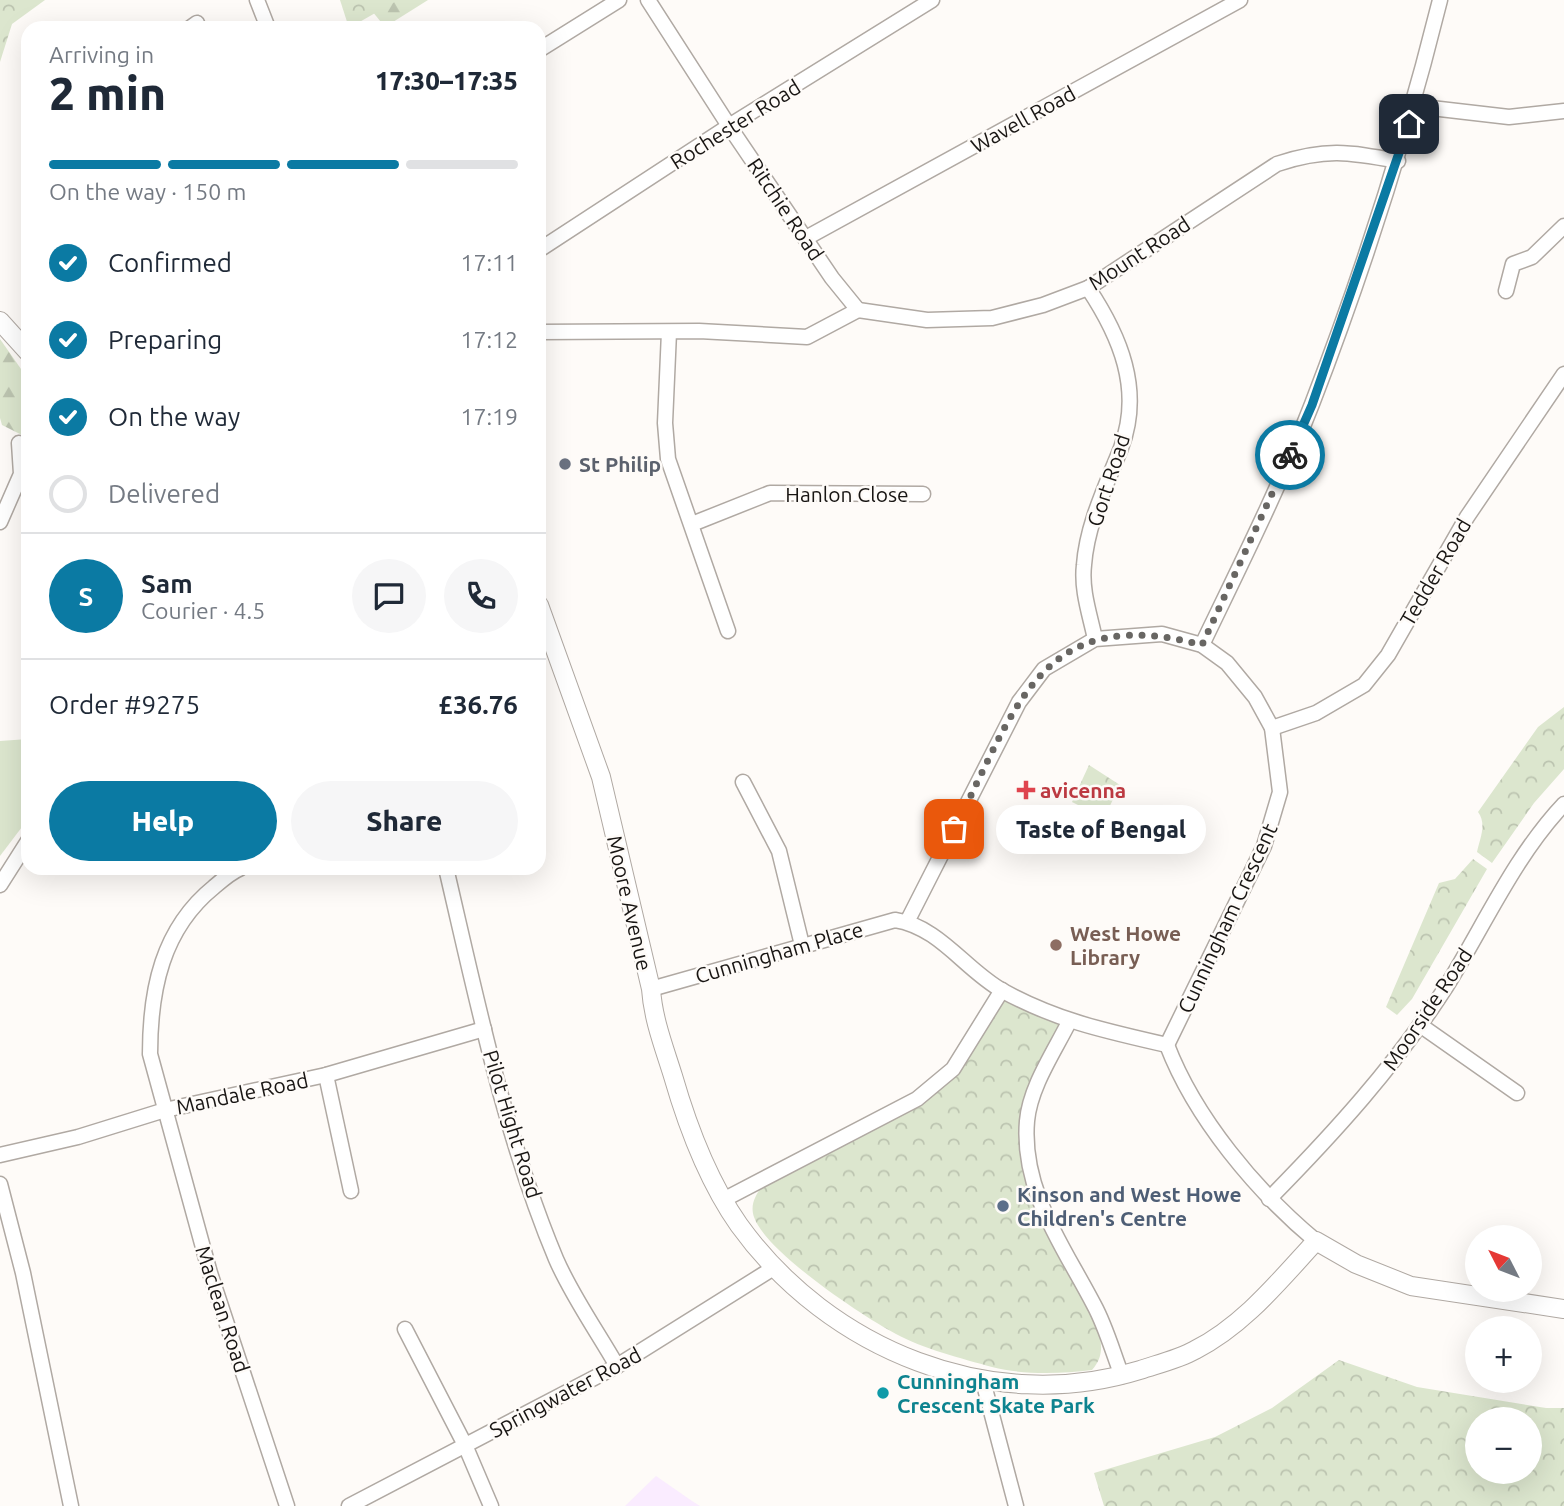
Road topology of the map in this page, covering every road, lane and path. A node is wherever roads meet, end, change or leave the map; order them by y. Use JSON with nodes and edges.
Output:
{"nodes":[{"id":1,"x":257,"y":0,"type":"edge"},
{"id":2,"x":618,"y":0,"type":"edge"},
{"id":3,"x":648,"y":0,"type":"edge"},
{"id":4,"x":932,"y":0,"type":"edge"},
{"id":5,"x":1240,"y":0,"type":"edge"},
{"id":6,"x":1440,"y":0,"type":"edge"},
{"id":7,"x":265,"y":21,"type":"edge"},
{"id":8,"x":546,"y":46,"type":"edge"},
{"id":9,"x":1414,"y":106,"type":"junction"},
{"id":10,"x":1564,"y":111,"type":"edge"},
{"id":11,"x":729,"y":126,"type":"junction"},
{"id":12,"x":1398,"y":161,"type":"junction"},
{"id":13,"x":1564,"y":226,"type":"edge"},
{"id":14,"x":806,"y":238,"type":"junction"},
{"id":15,"x":546,"y":245,"type":"edge"},
{"id":16,"x":1088,"y":288,"type":"junction"},
{"id":17,"x":1506,"y":290,"type":"dead end"},
{"id":18,"x":859,"y":310,"type":"junction"},
{"id":19,"x":0,"y":321,"type":"edge"},
{"id":20,"x":546,"y":332,"type":"edge"},
{"id":21,"x":669,"y":332,"type":"junction"},
{"id":22,"x":21,"y":344,"type":"edge"},
{"id":23,"x":1564,"y":374,"type":"edge"},
{"id":24,"x":19,"y":443,"type":"dead end"},
{"id":25,"x":923,"y":494,"type":"dead end"},
{"id":26,"x":0,"y":522,"type":"edge"},
{"id":27,"x":692,"y":524,"type":"junction"},
{"id":28,"x":546,"y":625,"type":"edge"},
{"id":29,"x":729,"y":631,"type":"dead end"},
{"id":30,"x":1095,"y":639,"type":"junction"},
{"id":31,"x":1202,"y":645,"type":"junction"},
{"id":32,"x":1272,"y":728,"type":"junction"},
{"id":33,"x":743,"y":782,"type":"dead end"},
{"id":34,"x":1564,"y":804,"type":"edge"},
{"id":35,"x":21,"y":852,"type":"edge"},
{"id":36,"x":232,"y":875,"type":"edge"},
{"id":37,"x":448,"y":875,"type":"edge"},
{"id":38,"x":0,"y":885,"type":"edge"},
{"id":39,"x":907,"y":922,"type":"junction"},
{"id":40,"x":802,"y":945,"type":"junction"},
{"id":41,"x":651,"y":989,"type":"junction"},
{"id":42,"x":1002,"y":990,"type":"junction"},
{"id":43,"x":1069,"y":1022,"type":"junction"},
{"id":44,"x":1420,"y":1025,"type":"junction"},
{"id":45,"x":484,"y":1028,"type":"junction"},
{"id":46,"x":1167,"y":1045,"type":"junction"},
{"id":47,"x":326,"y":1075,"type":"junction"},
{"id":48,"x":1517,"y":1093,"type":"dead end"},
{"id":49,"x":165,"y":1110,"type":"junction"},
{"id":50,"x":0,"y":1155,"type":"edge"},
{"id":51,"x":0,"y":1184,"type":"edge"},
{"id":52,"x":351,"y":1191,"type":"dead end"},
{"id":53,"x":1269,"y":1199,"type":"junction"},
{"id":54,"x":723,"y":1200,"type":"junction"},
{"id":55,"x":1316,"y":1241,"type":"junction"},
{"id":56,"x":775,"y":1267,"type":"junction"},
{"id":57,"x":1564,"y":1309,"type":"edge"},
{"id":58,"x":405,"y":1329,"type":"dead end"},
{"id":59,"x":617,"y":1366,"type":"junction"},
{"id":60,"x":1122,"y":1376,"type":"junction"},
{"id":61,"x":983,"y":1381,"type":"junction"},
{"id":62,"x":465,"y":1445,"type":"junction"},
{"id":63,"x":71,"y":1506,"type":"edge"},
{"id":64,"x":287,"y":1506,"type":"edge"},
{"id":65,"x":349,"y":1506,"type":"edge"},
{"id":66,"x":491,"y":1506,"type":"edge"},
{"id":67,"x":1016,"y":1506,"type":"edge"}],
"edges":[{"from":1,"to":7,"type":"street"},
{"from":2,"to":8,"type":"street"},
{"from":3,"to":11,"type":"street","name":"Ritchie Road"},
{"from":4,"to":11,"type":"street","name":"Rochester Road"},
{"from":5,"to":14,"type":"street","name":"Wavell Road"},
{"from":6,"to":9,"type":"street"},
{"from":9,"to":10,"type":"street"},
{"from":9,"to":12,"type":"street"},
{"from":11,"to":14,"type":"street","name":"Ritchie Road"},
{"from":11,"to":15,"type":"street","name":"Rochester Road"},
{"from":12,"to":16,"type":"street","name":"Mount Road"},
{"from":12,"to":31,"type":"street"},
{"from":13,"to":17,"type":"street"},
{"from":14,"to":18,"type":"street","name":"Ritchie Road"},
{"from":16,"to":18,"type":"street","name":"Mount Road"},
{"from":16,"to":30,"type":"street","name":"Gort Road"},
{"from":18,"to":21,"type":"street"},
{"from":19,"to":22,"type":"street"},
{"from":20,"to":21,"type":"street"},
{"from":21,"to":27,"type":"street"},
{"from":23,"to":32,"type":"street","name":"Tedder Road"},
{"from":24,"to":26,"type":"street"},
{"from":25,"to":27,"type":"street","name":"Hanlon Close"},
{"from":27,"to":29,"type":"street"},
{"from":28,"to":41,"type":"street","name":"Moore Avenue"},
{"from":30,"to":31,"type":"street","name":"Cunningham Crescent"},
{"from":30,"to":39,"type":"street","name":"Cunningham Crescent"},
{"from":31,"to":32,"type":"street","name":"Cunningham Crescent"},
{"from":32,"to":46,"type":"street","name":"Cunningham Crescent"},
{"from":33,"to":40,"type":"street"},
{"from":34,"to":44,"type":"street","name":"Moorside Road"},
{"from":35,"to":38,"type":"street"},
{"from":36,"to":49,"type":"street"},
{"from":37,"to":45,"type":"street","name":"Pilot Hight Road"},
{"from":39,"to":40,"type":"street","name":"Cunningham Place"},
{"from":39,"to":42,"type":"street"},
{"from":40,"to":41,"type":"street","name":"Cunningham Place"},
{"from":41,"to":54,"type":"street","name":"Moore Avenue"},
{"from":42,"to":43,"type":"street"},
{"from":42,"to":54,"type":"street"},
{"from":43,"to":46,"type":"street"},
{"from":43,"to":60,"type":"street"},
{"from":44,"to":48,"type":"street"},
{"from":44,"to":53,"type":"street","name":"Moorside Road"},
{"from":45,"to":47,"type":"street","name":"Mandale Road"},
{"from":45,"to":59,"type":"street","name":"Pilot Hight Road"},
{"from":46,"to":53,"type":"street"},
{"from":47,"to":49,"type":"street","name":"Mandale Road"},
{"from":47,"to":52,"type":"street"},
{"from":49,"to":50,"type":"street","name":"Mandale Road"},
{"from":49,"to":64,"type":"street","name":"Maclean Road"},
{"from":51,"to":63,"type":"street"},
{"from":53,"to":55,"type":"street"},
{"from":54,"to":56,"type":"street","name":"Moore Avenue"},
{"from":55,"to":57,"type":"street"},
{"from":55,"to":60,"type":"street","name":"Moore Avenue"},
{"from":56,"to":59,"type":"street","name":"Springwater Road"},
{"from":56,"to":61,"type":"street","name":"Moore Avenue"},
{"from":58,"to":62,"type":"street"},
{"from":59,"to":62,"type":"street","name":"Springwater Road"},
{"from":60,"to":61,"type":"street","name":"Moore Avenue"},
{"from":61,"to":67,"type":"street"},
{"from":62,"to":65,"type":"street","name":"Springwater Road"},
{"from":62,"to":66,"type":"street"}]}
